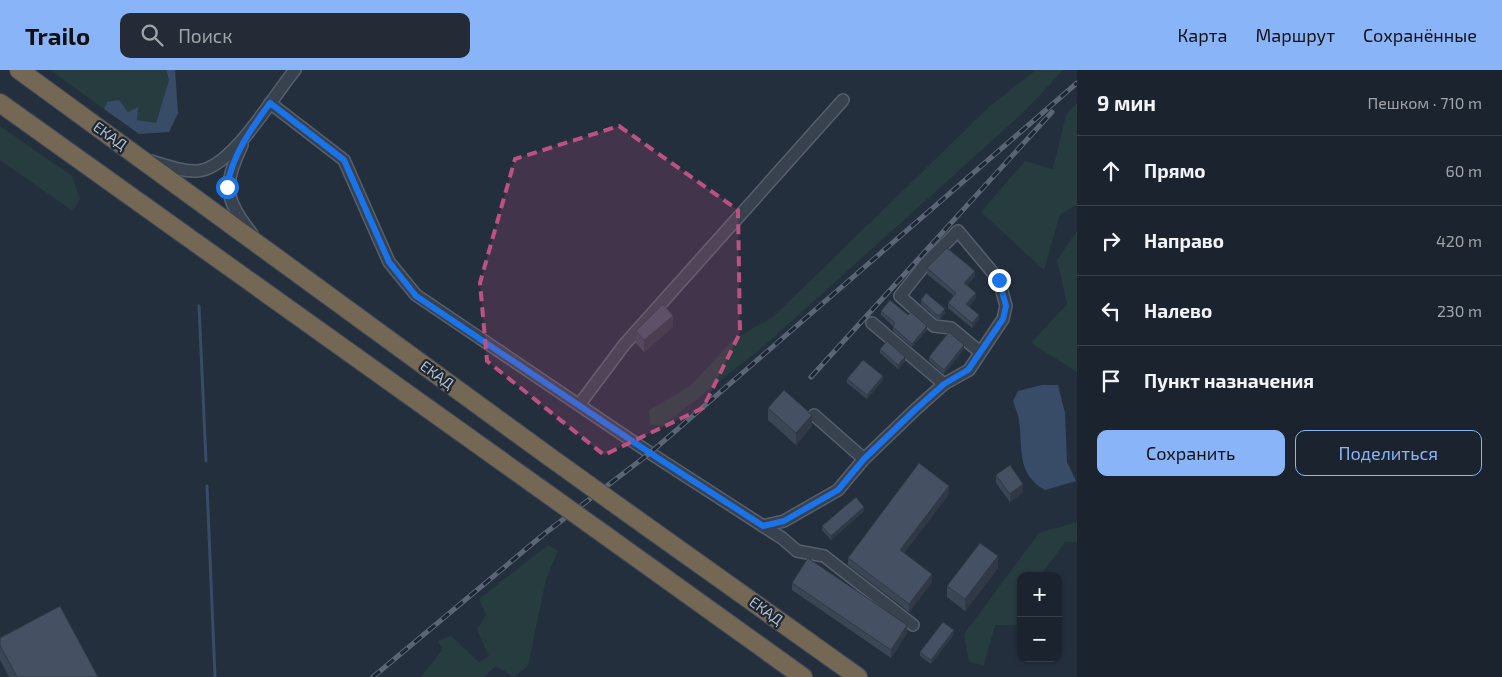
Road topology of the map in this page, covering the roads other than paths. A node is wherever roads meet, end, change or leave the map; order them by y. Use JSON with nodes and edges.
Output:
{"nodes":[{"id":1,"x":19,"y":70,"type":"edge"},
{"id":2,"x":295,"y":70,"type":"edge"},
{"id":3,"x":843,"y":100,"type":"dead end"},
{"id":4,"x":0,"y":103,"type":"edge"},
{"id":5,"x":270,"y":103,"type":"junction"},
{"id":6,"x":246,"y":137,"type":"junction"},
{"id":7,"x":138,"y":156,"type":"junction"},
{"id":8,"x":264,"y":249,"type":"junction"},
{"id":9,"x":872,"y":322,"type":"dead end"},
{"id":10,"x":980,"y":352,"type":"junction"},
{"id":11,"x":944,"y":384,"type":"junction"},
{"id":12,"x":579,"y":406,"type":"junction"},
{"id":13,"x":814,"y":415,"type":"edge"},
{"id":14,"x":864,"y":459,"type":"junction"},
{"id":15,"x":763,"y":526,"type":"junction"},
{"id":16,"x":913,"y":625,"type":"dead end"},
{"id":17,"x":803,"y":677,"type":"edge"},
{"id":18,"x":858,"y":677,"type":"edge"}],
"edges":[{"from":1,"to":7,"type":"highway","name":"ЕКАД"},
{"from":2,"to":5,"type":"street"},
{"from":3,"to":12,"type":"street"},
{"from":4,"to":17,"type":"highway","bridge":true},
{"from":5,"to":6,"type":"street"},
{"from":5,"to":12,"type":"street"},
{"from":6,"to":7,"type":"street"},
{"from":6,"to":8,"type":"street"},
{"from":7,"to":8,"type":"highway","name":"ЕКАД"},
{"from":8,"to":18,"type":"highway","name":"ЕКАД","bridge":true},
{"from":9,"to":11,"type":"street"},
{"from":10,"to":10,"type":"street"},
{"from":10,"to":11,"type":"street"},
{"from":11,"to":14,"type":"street"},
{"from":12,"to":15,"type":"street"},
{"from":13,"to":14,"type":"street"},
{"from":14,"to":15,"type":"street"},
{"from":15,"to":16,"type":"street"}]}
